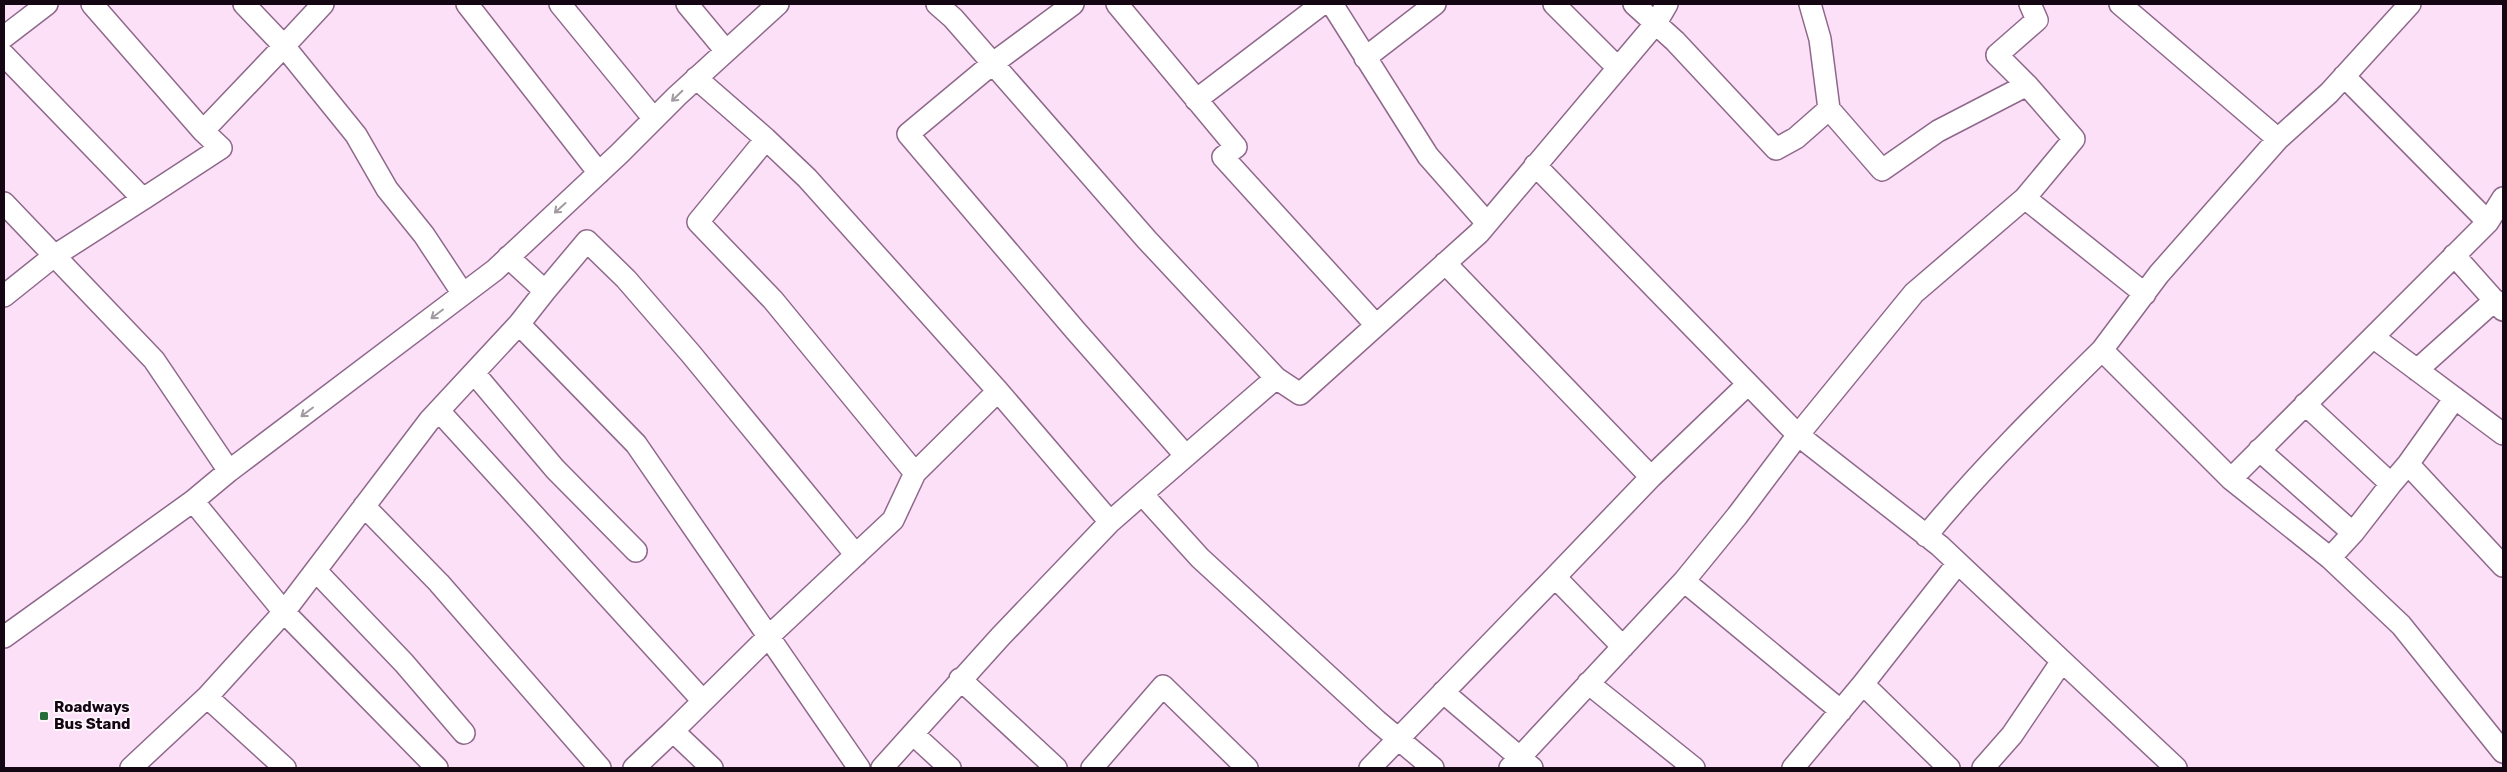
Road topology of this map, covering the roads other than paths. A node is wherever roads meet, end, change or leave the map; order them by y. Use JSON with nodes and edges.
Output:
{"nodes":[{"id":1,"x":47,"y":4,"type":"edge"},
{"id":2,"x":92,"y":4,"type":"edge"},
{"id":3,"x":244,"y":4,"type":"edge"},
{"id":4,"x":323,"y":4,"type":"edge"},
{"id":5,"x":467,"y":4,"type":"edge"},
{"id":6,"x":560,"y":4,"type":"edge"},
{"id":7,"x":687,"y":4,"type":"edge"},
{"id":8,"x":778,"y":4,"type":"edge"},
{"id":9,"x":938,"y":4,"type":"edge"},
{"id":10,"x":1073,"y":4,"type":"edge"},
{"id":11,"x":1117,"y":4,"type":"edge"},
{"id":12,"x":1322,"y":4,"type":"edge"},
{"id":13,"x":1332,"y":4,"type":"edge"},
{"id":14,"x":1435,"y":4,"type":"edge"},
{"id":15,"x":1554,"y":4,"type":"edge"},
{"id":16,"x":1634,"y":4,"type":"edge"},
{"id":17,"x":1667,"y":4,"type":"edge"},
{"id":18,"x":1810,"y":4,"type":"edge"},
{"id":19,"x":2030,"y":4,"type":"edge"},
{"id":20,"x":2120,"y":4,"type":"edge"},
{"id":21,"x":2410,"y":4,"type":"edge"},
{"id":22,"x":1656,"y":24,"type":"junction"},
{"id":23,"x":4,"y":37,"type":"edge"},
{"id":24,"x":284,"y":46,"type":"junction"},
{"id":25,"x":726,"y":50,"type":"junction"},
{"id":26,"x":4,"y":55,"type":"edge"},
{"id":27,"x":1365,"y":58,"type":"junction"},
{"id":28,"x":992,"y":64,"type":"junction"},
{"id":29,"x":1618,"y":68,"type":"junction"},
{"id":30,"x":2344,"y":76,"type":"junction"},
{"id":31,"x":696,"y":78,"type":"junction"},
{"id":32,"x":2027,"y":85,"type":"junction"},
{"id":33,"x":1196,"y":100,"type":"junction"},
{"id":34,"x":1829,"y":109,"type":"junction"},
{"id":35,"x":654,"y":118,"type":"junction"},
{"id":36,"x":204,"y":131,"type":"junction"},
{"id":37,"x":766,"y":139,"type":"junction"},
{"id":38,"x":2278,"y":139,"type":"junction"},
{"id":39,"x":1535,"y":165,"type":"junction"},
{"id":40,"x":599,"y":173,"type":"junction"},
{"id":41,"x":143,"y":198,"type":"junction"},
{"id":42,"x":2025,"y":198,"type":"junction"},
{"id":43,"x":2503,"y":198,"type":"edge"},
{"id":44,"x":4,"y":204,"type":"edge"},
{"id":45,"x":2488,"y":222,"type":"junction"},
{"id":46,"x":1487,"y":223,"type":"junction"},
{"id":47,"x":2454,"y":255,"type":"junction"},
{"id":48,"x":54,"y":256,"type":"junction"},
{"id":49,"x":508,"y":257,"type":"junction"},
{"id":50,"x":1445,"y":263,"type":"junction"},
{"id":51,"x":545,"y":291,"type":"junction"},
{"id":52,"x":463,"y":294,"type":"junction"},
{"id":53,"x":2145,"y":294,"type":"junction"},
{"id":54,"x":4,"y":296,"type":"edge"},
{"id":55,"x":2499,"y":305,"type":"edge"},
{"id":56,"x":519,"y":324,"type":"junction"},
{"id":57,"x":1376,"y":325,"type":"junction"},
{"id":58,"x":2373,"y":337,"type":"junction"},
{"id":59,"x":2102,"y":350,"type":"junction"},
{"id":60,"x":2418,"y":370,"type":"junction"},
{"id":61,"x":474,"y":373,"type":"junction"},
{"id":62,"x":1276,"y":378,"type":"junction"},
{"id":63,"x":1748,"y":384,"type":"junction"},
{"id":64,"x":998,"y":391,"type":"junction"},
{"id":65,"x":2455,"y":398,"type":"junction"},
{"id":66,"x":2305,"y":404,"type":"junction"},
{"id":67,"x":439,"y":411,"type":"junction"},
{"id":68,"x":2498,"y":422,"type":"edge"},
{"id":69,"x":1798,"y":436,"type":"junction"},
{"id":70,"x":2259,"y":450,"type":"junction"},
{"id":71,"x":1186,"y":456,"type":"junction"},
{"id":72,"x":2408,"y":464,"type":"junction"},
{"id":73,"x":229,"y":471,"type":"junction"},
{"id":74,"x":915,"y":472,"type":"junction"},
{"id":75,"x":1650,"y":477,"type":"junction"},
{"id":76,"x":2231,"y":478,"type":"junction"},
{"id":77,"x":2390,"y":484,"type":"junction"},
{"id":78,"x":1142,"y":494,"type":"junction"},
{"id":79,"x":193,"y":501,"type":"junction"},
{"id":80,"x":364,"y":506,"type":"junction"},
{"id":81,"x":1110,"y":522,"type":"junction"},
{"id":82,"x":2353,"y":533,"type":"junction"},
{"id":83,"x":1926,"y":536,"type":"junction"},
{"id":84,"x":636,"y":551,"type":"dead end"},
{"id":85,"x":856,"y":555,"type":"junction"},
{"id":86,"x":2330,"y":558,"type":"junction"},
{"id":87,"x":1958,"y":564,"type":"junction"},
{"id":88,"x":2503,"y":566,"type":"edge"},
{"id":89,"x":316,"y":571,"type":"junction"},
{"id":90,"x":1555,"y":576,"type":"junction"},
{"id":91,"x":1684,"y":581,"type":"junction"},
{"id":92,"x":284,"y":612,"type":"junction"},
{"id":93,"x":4,"y":637,"type":"edge"},
{"id":94,"x":768,"y":637,"type":"junction"},
{"id":95,"x":1623,"y":647,"type":"junction"},
{"id":96,"x":2062,"y":662,"type":"junction"},
{"id":97,"x":960,"y":680,"type":"junction"},
{"id":98,"x":1588,"y":683,"type":"junction"},
{"id":99,"x":1863,"y":684,"type":"junction"},
{"id":100,"x":1443,"y":692,"type":"junction"},
{"id":101,"x":207,"y":696,"type":"junction"},
{"id":102,"x":703,"y":701,"type":"junction"},
{"id":103,"x":1841,"y":711,"type":"junction"},
{"id":104,"x":673,"y":731,"type":"junction"},
{"id":105,"x":464,"y":733,"type":"dead end"},
{"id":106,"x":914,"y":735,"type":"junction"},
{"id":107,"x":1399,"y":738,"type":"junction"},
{"id":108,"x":2503,"y":752,"type":"edge"},
{"id":109,"x":1521,"y":765,"type":"edge"},
{"id":110,"x":131,"y":768,"type":"edge"},
{"id":111,"x":285,"y":768,"type":"edge"},
{"id":112,"x":437,"y":768,"type":"edge"},
{"id":113,"x":600,"y":768,"type":"edge"},
{"id":114,"x":634,"y":768,"type":"edge"},
{"id":115,"x":712,"y":768,"type":"edge"},
{"id":116,"x":859,"y":768,"type":"edge"},
{"id":117,"x":882,"y":768,"type":"edge"},
{"id":118,"x":950,"y":768,"type":"edge"},
{"id":119,"x":1056,"y":768,"type":"edge"},
{"id":120,"x":1092,"y":768,"type":"edge"},
{"id":121,"x":1247,"y":768,"type":"edge"},
{"id":122,"x":1370,"y":768,"type":"edge"},
{"id":123,"x":1433,"y":768,"type":"edge"},
{"id":124,"x":1694,"y":768,"type":"edge"},
{"id":125,"x":1793,"y":768,"type":"edge"},
{"id":126,"x":1949,"y":768,"type":"edge"},
{"id":127,"x":1983,"y":768,"type":"edge"},
{"id":128,"x":2176,"y":768,"type":"edge"}],
"edges":[{"from":1,"to":23,"type":"street"},
{"from":2,"to":36,"type":"street"},
{"from":3,"to":24,"type":"street"},
{"from":4,"to":24,"type":"street"},
{"from":5,"to":40,"type":"street"},
{"from":6,"to":35,"type":"street"},
{"from":7,"to":25,"type":"street"},
{"from":8,"to":25,"type":"street"},
{"from":9,"to":28,"type":"street"},
{"from":10,"to":28,"type":"street"},
{"from":11,"to":33,"type":"street"},
{"from":12,"to":33,"type":"street"},
{"from":13,"to":27,"type":"street"},
{"from":14,"to":27,"type":"street"},
{"from":15,"to":29,"type":"street"},
{"from":16,"to":22,"type":"street"},
{"from":17,"to":22,"type":"street"},
{"from":18,"to":34,"type":"street"},
{"from":19,"to":32,"type":"street"},
{"from":20,"to":38,"type":"street"},
{"from":21,"to":30,"type":"street"},
{"from":22,"to":29,"type":"street"},
{"from":22,"to":34,"type":"street"},
{"from":24,"to":36,"type":"street"},
{"from":24,"to":52,"type":"street"},
{"from":25,"to":31,"type":"street"},
{"from":26,"to":41,"type":"street"},
{"from":27,"to":46,"type":"street"},
{"from":28,"to":62,"type":"street"},
{"from":28,"to":71,"type":"street"},
{"from":29,"to":39,"type":"street"},
{"from":30,"to":38,"type":"street"},
{"from":30,"to":45,"type":"street"},
{"from":31,"to":35,"type":"street","one_way":true},
{"from":31,"to":37,"type":"street"},
{"from":32,"to":34,"type":"street"},
{"from":32,"to":42,"type":"street"},
{"from":33,"to":57,"type":"street"},
{"from":35,"to":40,"type":"street"},
{"from":36,"to":41,"type":"street"},
{"from":37,"to":64,"type":"street"},
{"from":37,"to":74,"type":"street"},
{"from":38,"to":53,"type":"street"},
{"from":39,"to":46,"type":"street"},
{"from":39,"to":63,"type":"street"},
{"from":40,"to":49,"type":"street","one_way":true},
{"from":41,"to":48,"type":"street"},
{"from":42,"to":53,"type":"street"},
{"from":42,"to":69,"type":"street"},
{"from":43,"to":45,"type":"street"},
{"from":44,"to":48,"type":"street"},
{"from":45,"to":47,"type":"street"},
{"from":46,"to":50,"type":"street"},
{"from":47,"to":55,"type":"street"},
{"from":47,"to":58,"type":"street"},
{"from":48,"to":54,"type":"street"},
{"from":48,"to":73,"type":"street"},
{"from":49,"to":51,"type":"street"},
{"from":49,"to":52,"type":"street"},
{"from":50,"to":57,"type":"street"},
{"from":50,"to":75,"type":"street"},
{"from":51,"to":56,"type":"street"},
{"from":51,"to":85,"type":"street"},
{"from":52,"to":73,"type":"street","one_way":true},
{"from":53,"to":59,"type":"street"},
{"from":55,"to":60,"type":"street"},
{"from":56,"to":61,"type":"street"},
{"from":56,"to":94,"type":"street"},
{"from":57,"to":62,"type":"street"},
{"from":58,"to":60,"type":"street"},
{"from":58,"to":66,"type":"street"},
{"from":59,"to":76,"type":"street"},
{"from":59,"to":83,"type":"street"},
{"from":60,"to":65,"type":"street"},
{"from":61,"to":67,"type":"street"},
{"from":61,"to":84,"type":"street"},
{"from":62,"to":71,"type":"street"},
{"from":63,"to":69,"type":"street"},
{"from":63,"to":75,"type":"street"},
{"from":64,"to":74,"type":"street"},
{"from":64,"to":81,"type":"street"},
{"from":65,"to":68,"type":"street"},
{"from":65,"to":72,"type":"street"},
{"from":66,"to":70,"type":"street"},
{"from":66,"to":77,"type":"street"},
{"from":67,"to":80,"type":"street"},
{"from":67,"to":102,"type":"street"},
{"from":69,"to":83,"type":"street"},
{"from":69,"to":91,"type":"street"},
{"from":70,"to":76,"type":"street"},
{"from":70,"to":82,"type":"street"},
{"from":71,"to":78,"type":"street"},
{"from":72,"to":77,"type":"street"},
{"from":72,"to":88,"type":"street"},
{"from":73,"to":79,"type":"street"},
{"from":74,"to":85,"type":"street"},
{"from":75,"to":90,"type":"street"},
{"from":76,"to":86,"type":"street"},
{"from":77,"to":82,"type":"street"},
{"from":78,"to":81,"type":"street"},
{"from":78,"to":107,"type":"street"},
{"from":79,"to":92,"type":"street"},
{"from":79,"to":93,"type":"street"},
{"from":80,"to":89,"type":"street"},
{"from":80,"to":113,"type":"street"},
{"from":81,"to":97,"type":"street"},
{"from":82,"to":86,"type":"street"},
{"from":83,"to":87,"type":"street"},
{"from":85,"to":94,"type":"street"},
{"from":86,"to":108,"type":"street"},
{"from":87,"to":96,"type":"street"},
{"from":87,"to":99,"type":"street"},
{"from":89,"to":92,"type":"street"},
{"from":89,"to":105,"type":"street"},
{"from":90,"to":95,"type":"street"},
{"from":90,"to":100,"type":"street"},
{"from":91,"to":95,"type":"street"},
{"from":91,"to":103,"type":"street"},
{"from":92,"to":101,"type":"street"},
{"from":92,"to":112,"type":"street"},
{"from":94,"to":102,"type":"street"},
{"from":94,"to":116,"type":"street"},
{"from":95,"to":98,"type":"street"},
{"from":96,"to":127,"type":"street"},
{"from":96,"to":128,"type":"street"},
{"from":97,"to":106,"type":"street"},
{"from":97,"to":119,"type":"street"},
{"from":98,"to":109,"type":"street"},
{"from":98,"to":124,"type":"street"},
{"from":99,"to":103,"type":"street"},
{"from":99,"to":126,"type":"street"},
{"from":100,"to":107,"type":"street"},
{"from":100,"to":109,"type":"street"},
{"from":101,"to":110,"type":"street"},
{"from":101,"to":111,"type":"street"},
{"from":102,"to":104,"type":"street"},
{"from":103,"to":125,"type":"street"},
{"from":104,"to":114,"type":"street"},
{"from":104,"to":115,"type":"street"},
{"from":106,"to":117,"type":"street"},
{"from":106,"to":118,"type":"street"},
{"from":107,"to":122,"type":"street"},
{"from":107,"to":123,"type":"street"},
{"from":120,"to":121,"type":"street"}]}
